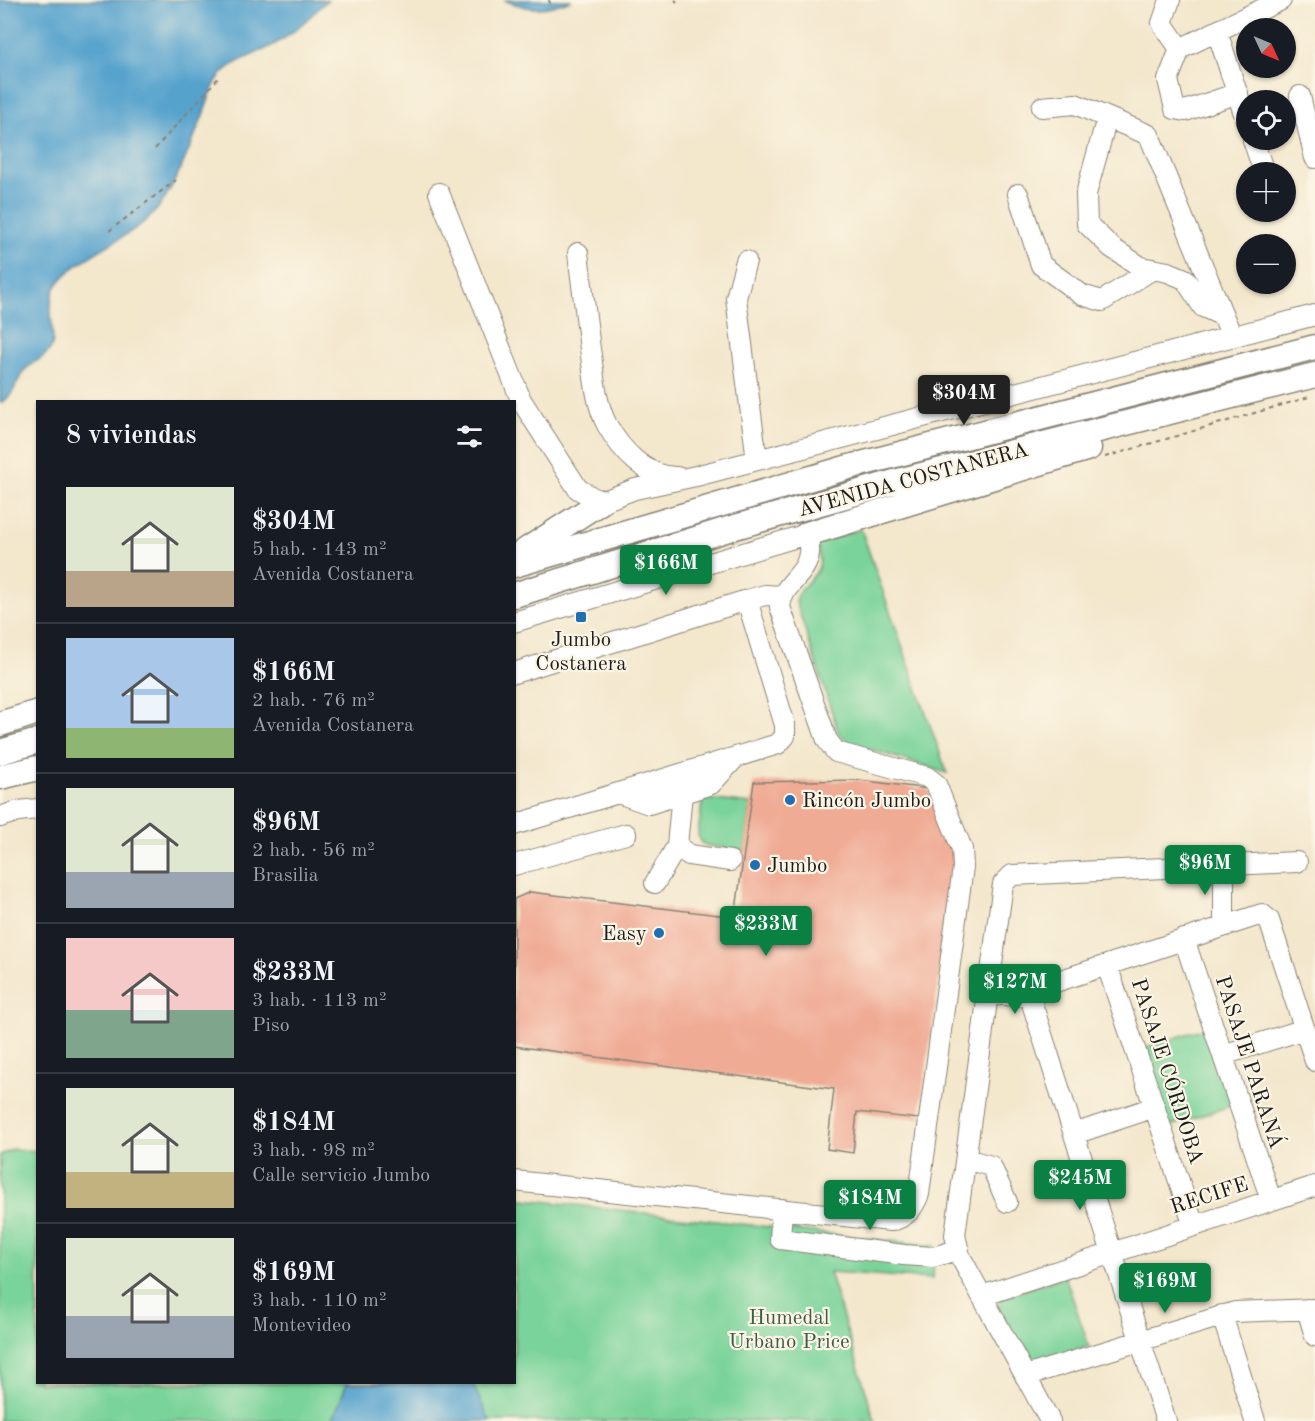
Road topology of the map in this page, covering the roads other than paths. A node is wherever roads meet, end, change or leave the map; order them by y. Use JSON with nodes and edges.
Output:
{"nodes":[{"id":1,"x":1170,"y":0,"type":"edge"},
{"id":2,"x":1281,"y":0,"type":"edge"},
{"id":3,"x":1217,"y":31,"type":"junction"},
{"id":4,"x":1180,"y":49,"type":"junction"},
{"id":5,"x":1237,"y":90,"type":"edge"},
{"id":6,"x":1236,"y":94,"type":"edge"},
{"id":7,"x":1300,"y":96,"type":"dead end"},
{"id":8,"x":1042,"y":107,"type":"dead end"},
{"id":9,"x":1107,"y":118,"type":"junction"},
{"id":10,"x":1315,"y":158,"type":"edge"},
{"id":11,"x":439,"y":193,"type":"dead end"},
{"id":12,"x":1018,"y":194,"type":"dead end"},
{"id":13,"x":578,"y":253,"type":"dead end"},
{"id":14,"x":746,"y":261,"type":"dead end"},
{"id":15,"x":1153,"y":269,"type":"junction"},
{"id":16,"x":1315,"y":315,"type":"edge"},
{"id":17,"x":1223,"y":316,"type":"junction"},
{"id":18,"x":1232,"y":337,"type":"junction"},
{"id":19,"x":1315,"y":347,"type":"edge"},
{"id":20,"x":1315,"y":375,"type":"edge"},
{"id":21,"x":1208,"y":403,"type":"junction"},
{"id":22,"x":757,"y":460,"type":"junction"},
{"id":23,"x":696,"y":476,"type":"junction"},
{"id":24,"x":601,"y":502,"type":"junction"},
{"id":25,"x":807,"y":534,"type":"junction"},
{"id":26,"x":516,"y":556,"type":"edge"},
{"id":27,"x":516,"y":564,"type":"edge"},
{"id":28,"x":516,"y":594,"type":"edge"},
{"id":29,"x":781,"y":596,"type":"junction"},
{"id":30,"x":747,"y":600,"type":"junction"},
{"id":31,"x":516,"y":621,"type":"edge"},
{"id":32,"x":516,"y":672,"type":"edge"},
{"id":33,"x":36,"y":713,"type":"edge"},
{"id":34,"x":0,"y":724,"type":"edge"},
{"id":35,"x":36,"y":742,"type":"edge"},
{"id":36,"x":0,"y":752,"type":"edge"},
{"id":37,"x":736,"y":756,"type":"junction"},
{"id":38,"x":36,"y":768,"type":"edge"},
{"id":39,"x":0,"y":777,"type":"edge"},
{"id":40,"x":618,"y":793,"type":"junction"},
{"id":41,"x":682,"y":793,"type":"junction"},
{"id":42,"x":36,"y":809,"type":"edge"},
{"id":43,"x":0,"y":817,"type":"edge"},
{"id":44,"x":516,"y":824,"type":"edge"},
{"id":45,"x":626,"y":834,"type":"dead end"},
{"id":46,"x":677,"y":846,"type":"junction"},
{"id":47,"x":730,"y":861,"type":"dead end"},
{"id":48,"x":1297,"y":862,"type":"dead end"},
{"id":49,"x":516,"y":864,"type":"edge"},
{"id":50,"x":1224,"y":866,"type":"junction"},
{"id":51,"x":655,"y":883,"type":"dead end"},
{"id":52,"x":1224,"y":926,"type":"junction"},
{"id":53,"x":1184,"y":939,"type":"junction"},
{"id":54,"x":1107,"y":965,"type":"junction"},
{"id":55,"x":990,"y":987,"type":"junction"},
{"id":56,"x":1028,"y":991,"type":"junction"},
{"id":57,"x":1305,"y":1029,"type":"junction"},
{"id":58,"x":1223,"y":1055,"type":"junction"},
{"id":59,"x":1315,"y":1061,"type":"edge"},
{"id":60,"x":1155,"y":1107,"type":"junction"},
{"id":61,"x":1074,"y":1134,"type":"junction"},
{"id":62,"x":966,"y":1159,"type":"junction"},
{"id":63,"x":516,"y":1181,"type":"edge"},
{"id":64,"x":1315,"y":1186,"type":"edge"},
{"id":65,"x":1271,"y":1200,"type":"junction"},
{"id":66,"x":1007,"y":1202,"type":"dead end"},
{"id":67,"x":782,"y":1209,"type":"junction"},
{"id":68,"x":1194,"y":1226,"type":"junction"},
{"id":69,"x":957,"y":1250,"type":"junction"},
{"id":70,"x":1113,"y":1252,"type":"junction"},
{"id":71,"x":982,"y":1296,"type":"junction"},
{"id":72,"x":1311,"y":1309,"type":"edge"},
{"id":73,"x":1222,"y":1316,"type":"junction"},
{"id":74,"x":1315,"y":1336,"type":"edge"},
{"id":75,"x":1141,"y":1341,"type":"junction"},
{"id":76,"x":1025,"y":1376,"type":"junction"},
{"id":77,"x":1050,"y":1421,"type":"edge"},
{"id":78,"x":1166,"y":1421,"type":"edge"},
{"id":79,"x":1255,"y":1421,"type":"edge"}],
"edges":[{"from":1,"to":4,"type":"street"},
{"from":2,"to":3,"type":"street"},
{"from":3,"to":4,"type":"street"},
{"from":3,"to":5,"type":"street"},
{"from":4,"to":6,"type":"street"},
{"from":7,"to":10,"type":"street"},
{"from":8,"to":9,"type":"street"},
{"from":9,"to":15,"type":"street"},
{"from":9,"to":17,"type":"street"},
{"from":11,"to":24,"type":"street"},
{"from":12,"to":15,"type":"street"},
{"from":13,"to":23,"type":"street"},
{"from":14,"to":22,"type":"street"},
{"from":15,"to":17,"type":"street"},
{"from":16,"to":18,"type":"street"},
{"from":17,"to":18,"type":"street"},
{"from":18,"to":22,"type":"street"},
{"from":19,"to":27,"type":"main road","name":"AVENIDA COSTANERA"},
{"from":20,"to":21,"type":"main road","name":"AVENIDA COSTANERA"},
{"from":21,"to":25,"type":"main road"},
{"from":21,"to":28,"type":"main road","name":"AVENIDA COSTANERA"},
{"from":22,"to":23,"type":"street"},
{"from":23,"to":24,"type":"street"},
{"from":24,"to":26,"type":"main road"},
{"from":25,"to":29,"type":"street"},
{"from":25,"to":31,"type":"street"},
{"from":29,"to":30,"type":"street"},
{"from":29,"to":67,"type":"street"},
{"from":30,"to":32,"type":"street"},
{"from":30,"to":37,"type":"street"},
{"from":33,"to":34,"type":"main road"},
{"from":35,"to":36,"type":"main road"},
{"from":37,"to":40,"type":"street"},
{"from":37,"to":41,"type":"street"},
{"from":38,"to":39,"type":"main road"},
{"from":40,"to":41,"type":"street"},
{"from":40,"to":44,"type":"street"},
{"from":41,"to":46,"type":"street"},
{"from":42,"to":43,"type":"street"},
{"from":45,"to":49,"type":"street"},
{"from":46,"to":47,"type":"street"},
{"from":46,"to":51,"type":"street"},
{"from":48,"to":50,"type":"street"},
{"from":50,"to":52,"type":"street"},
{"from":50,"to":55,"type":"street"},
{"from":52,"to":53,"type":"street"},
{"from":52,"to":57,"type":"street"},
{"from":53,"to":54,"type":"street"},
{"from":53,"to":58,"type":"street","name":"PASAJE PARANÁ"},
{"from":54,"to":56,"type":"street"},
{"from":54,"to":60,"type":"street","name":"PASAJE CÓRDOBA"},
{"from":55,"to":56,"type":"street"},
{"from":55,"to":62,"type":"street"},
{"from":56,"to":61,"type":"street"},
{"from":57,"to":58,"type":"street"},
{"from":57,"to":59,"type":"street"},
{"from":58,"to":65,"type":"street","name":"PASAJE PARANÁ"},
{"from":60,"to":61,"type":"street"},
{"from":60,"to":68,"type":"street","name":"PASAJE CÓRDOBA"},
{"from":61,"to":70,"type":"street"},
{"from":62,"to":66,"type":"street"},
{"from":62,"to":69,"type":"street"},
{"from":63,"to":67,"type":"street"},
{"from":64,"to":65,"type":"street","name":"RECIFE"},
{"from":65,"to":68,"type":"street","name":"RECIFE"},
{"from":67,"to":69,"type":"street"},
{"from":68,"to":70,"type":"street","name":"RECIFE"},
{"from":69,"to":71,"type":"street"},
{"from":70,"to":71,"type":"street","name":"RECIFE"},
{"from":70,"to":75,"type":"street"},
{"from":71,"to":76,"type":"street"},
{"from":72,"to":73,"type":"street"},
{"from":72,"to":74,"type":"street"},
{"from":73,"to":75,"type":"street"},
{"from":73,"to":79,"type":"street"},
{"from":75,"to":76,"type":"street"},
{"from":75,"to":78,"type":"street"},
{"from":76,"to":77,"type":"street"}]}
